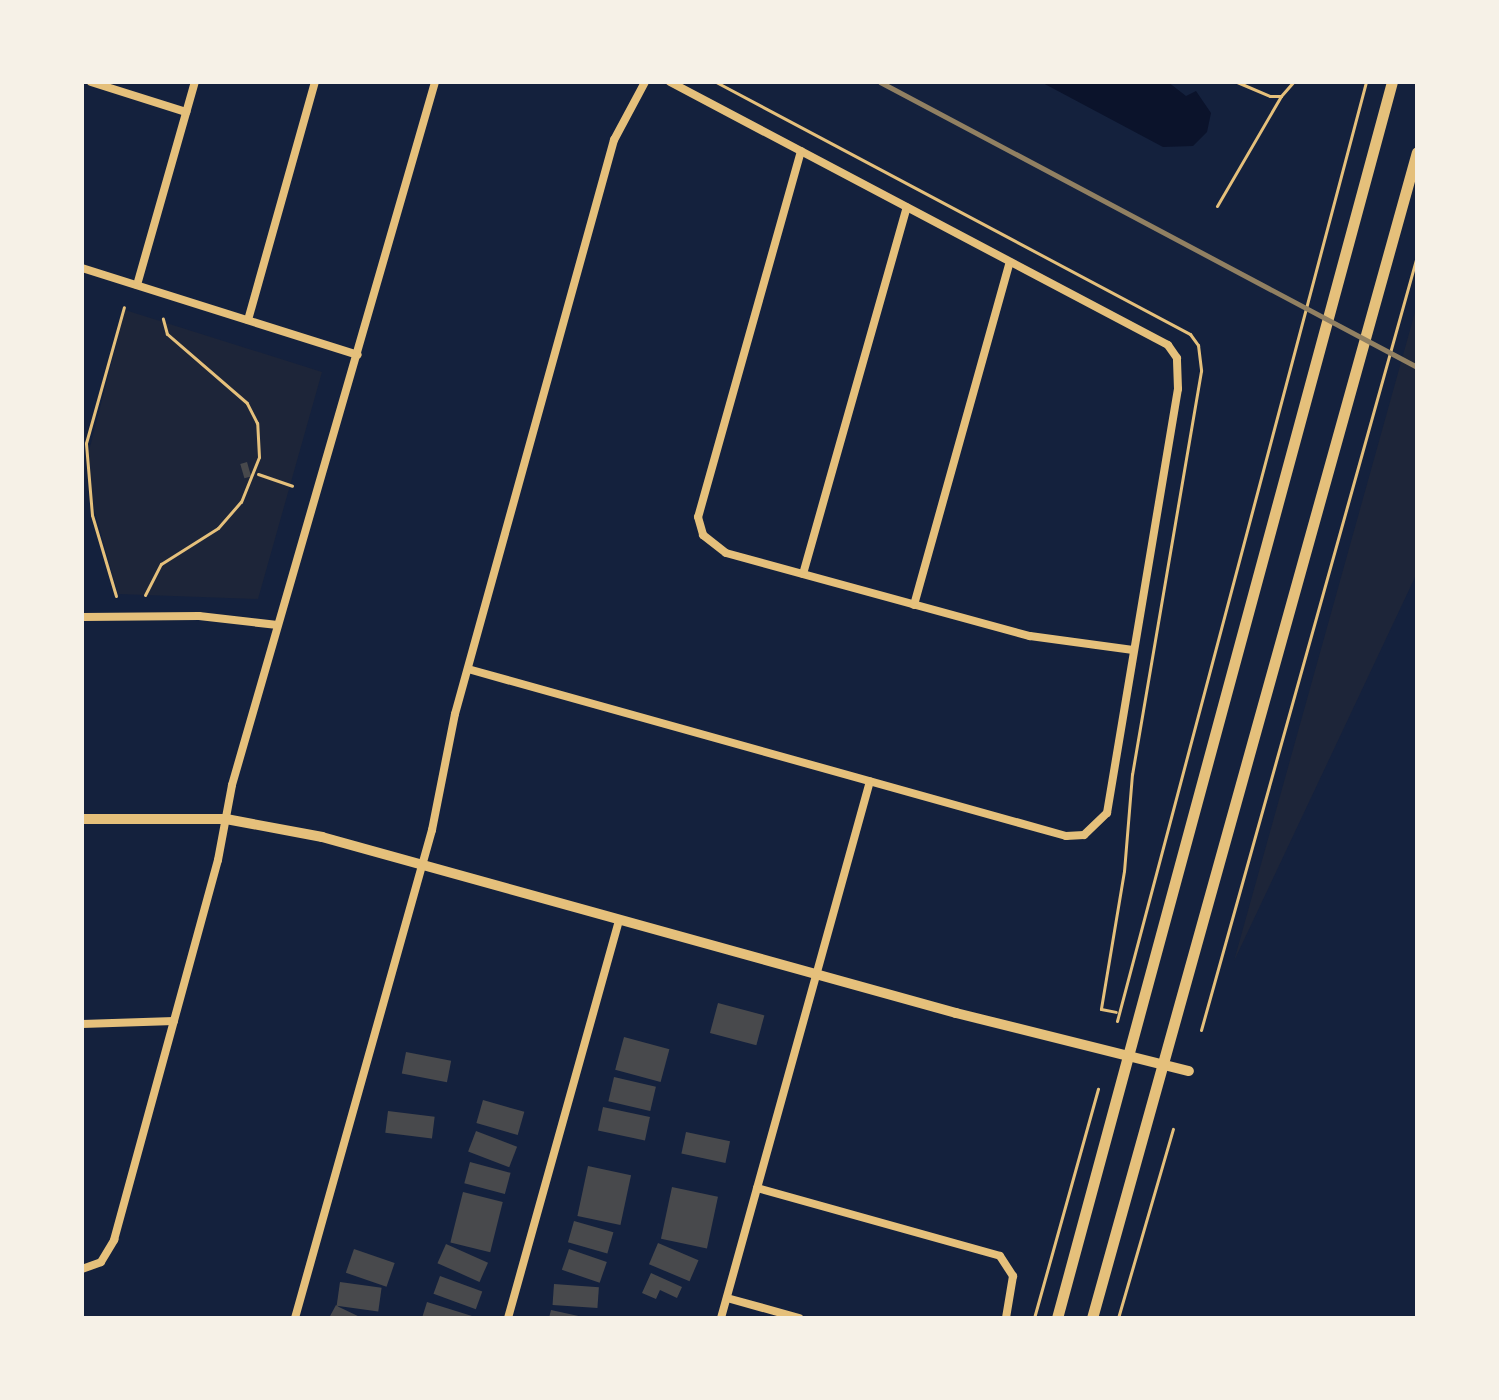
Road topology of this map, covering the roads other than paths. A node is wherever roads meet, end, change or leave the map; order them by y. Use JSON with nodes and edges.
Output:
{"nodes":[{"id":1,"x":91,"y":82,"type":"edge"},
{"id":2,"x":195,"y":82,"type":"edge"},
{"id":3,"x":315,"y":82,"type":"edge"},
{"id":4,"x":435,"y":82,"type":"edge"},
{"id":5,"x":645,"y":82,"type":"edge"},
{"id":6,"x":670,"y":82,"type":"edge"},
{"id":7,"x":1392,"y":82,"type":"edge"},
{"id":8,"x":186,"y":112,"type":"junction"},
{"id":9,"x":801,"y":151,"type":"junction"},
{"id":10,"x":1417,"y":152,"type":"edge"},
{"id":11,"x":907,"y":207,"type":"junction"},
{"id":12,"x":1010,"y":262,"type":"junction"},
{"id":13,"x":82,"y":268,"type":"edge"},
{"id":14,"x":137,"y":285,"type":"junction"},
{"id":15,"x":248,"y":320,"type":"junction"},
{"id":16,"x":358,"y":355,"type":"junction"},
{"id":17,"x":803,"y":574,"type":"junction"},
{"id":18,"x":914,"y":605,"type":"junction"},
{"id":19,"x":82,"y":617,"type":"edge"},
{"id":20,"x":277,"y":625,"type":"junction"},
{"id":21,"x":1133,"y":650,"type":"junction"},
{"id":22,"x":468,"y":669,"type":"junction"},
{"id":23,"x":870,"y":781,"type":"junction"},
{"id":24,"x":82,"y":819,"type":"edge"},
{"id":25,"x":226,"y":819,"type":"junction"},
{"id":26,"x":421,"y":864,"type":"junction"},
{"id":27,"x":619,"y":920,"type":"junction"},
{"id":28,"x":816,"y":975,"type":"junction"},
{"id":29,"x":174,"y":1021,"type":"junction"},
{"id":30,"x":82,"y":1024,"type":"edge"},
{"id":31,"x":1129,"y":1055,"type":"junction"},
{"id":32,"x":1162,"y":1064,"type":"junction"},
{"id":33,"x":1189,"y":1071,"type":"dead end"},
{"id":34,"x":757,"y":1188,"type":"junction"},
{"id":35,"x":82,"y":1269,"type":"edge"},
{"id":36,"x":727,"y":1298,"type":"junction"},
{"id":37,"x":295,"y":1318,"type":"edge"},
{"id":38,"x":508,"y":1318,"type":"edge"},
{"id":39,"x":721,"y":1318,"type":"edge"},
{"id":40,"x":799,"y":1318,"type":"edge"},
{"id":41,"x":1006,"y":1318,"type":"edge"},
{"id":42,"x":1057,"y":1318,"type":"edge"},
{"id":43,"x":1092,"y":1318,"type":"edge"}],
"edges":[{"from":1,"to":8,"type":"street"},
{"from":2,"to":8,"type":"street"},
{"from":3,"to":15,"type":"street"},
{"from":4,"to":16,"type":"street"},
{"from":5,"to":22,"type":"street"},
{"from":6,"to":9,"type":"street"},
{"from":7,"to":31,"type":"main road"},
{"from":8,"to":14,"type":"street"},
{"from":9,"to":11,"type":"street"},
{"from":9,"to":17,"type":"street"},
{"from":10,"to":32,"type":"main road"},
{"from":11,"to":12,"type":"street"},
{"from":11,"to":17,"type":"street"},
{"from":12,"to":18,"type":"street"},
{"from":12,"to":21,"type":"street"},
{"from":13,"to":14,"type":"street"},
{"from":14,"to":15,"type":"street"},
{"from":15,"to":16,"type":"street"},
{"from":16,"to":20,"type":"street"},
{"from":17,"to":18,"type":"street"},
{"from":18,"to":21,"type":"street"},
{"from":19,"to":20,"type":"street"},
{"from":20,"to":25,"type":"street"},
{"from":21,"to":23,"type":"street"},
{"from":22,"to":23,"type":"street"},
{"from":22,"to":26,"type":"street"},
{"from":23,"to":28,"type":"street"},
{"from":24,"to":25,"type":"street"},
{"from":25,"to":26,"type":"street"},
{"from":25,"to":29,"type":"street"},
{"from":26,"to":27,"type":"street"},
{"from":26,"to":37,"type":"street"},
{"from":27,"to":28,"type":"street"},
{"from":27,"to":38,"type":"street"},
{"from":28,"to":31,"type":"street"},
{"from":28,"to":34,"type":"street"},
{"from":29,"to":30,"type":"street"},
{"from":29,"to":35,"type":"street"},
{"from":31,"to":32,"type":"street"},
{"from":31,"to":42,"type":"main road"},
{"from":32,"to":33,"type":"street"},
{"from":32,"to":43,"type":"main road"},
{"from":34,"to":36,"type":"street"},
{"from":34,"to":41,"type":"street"},
{"from":36,"to":39,"type":"street"},
{"from":36,"to":40,"type":"street"}]}
